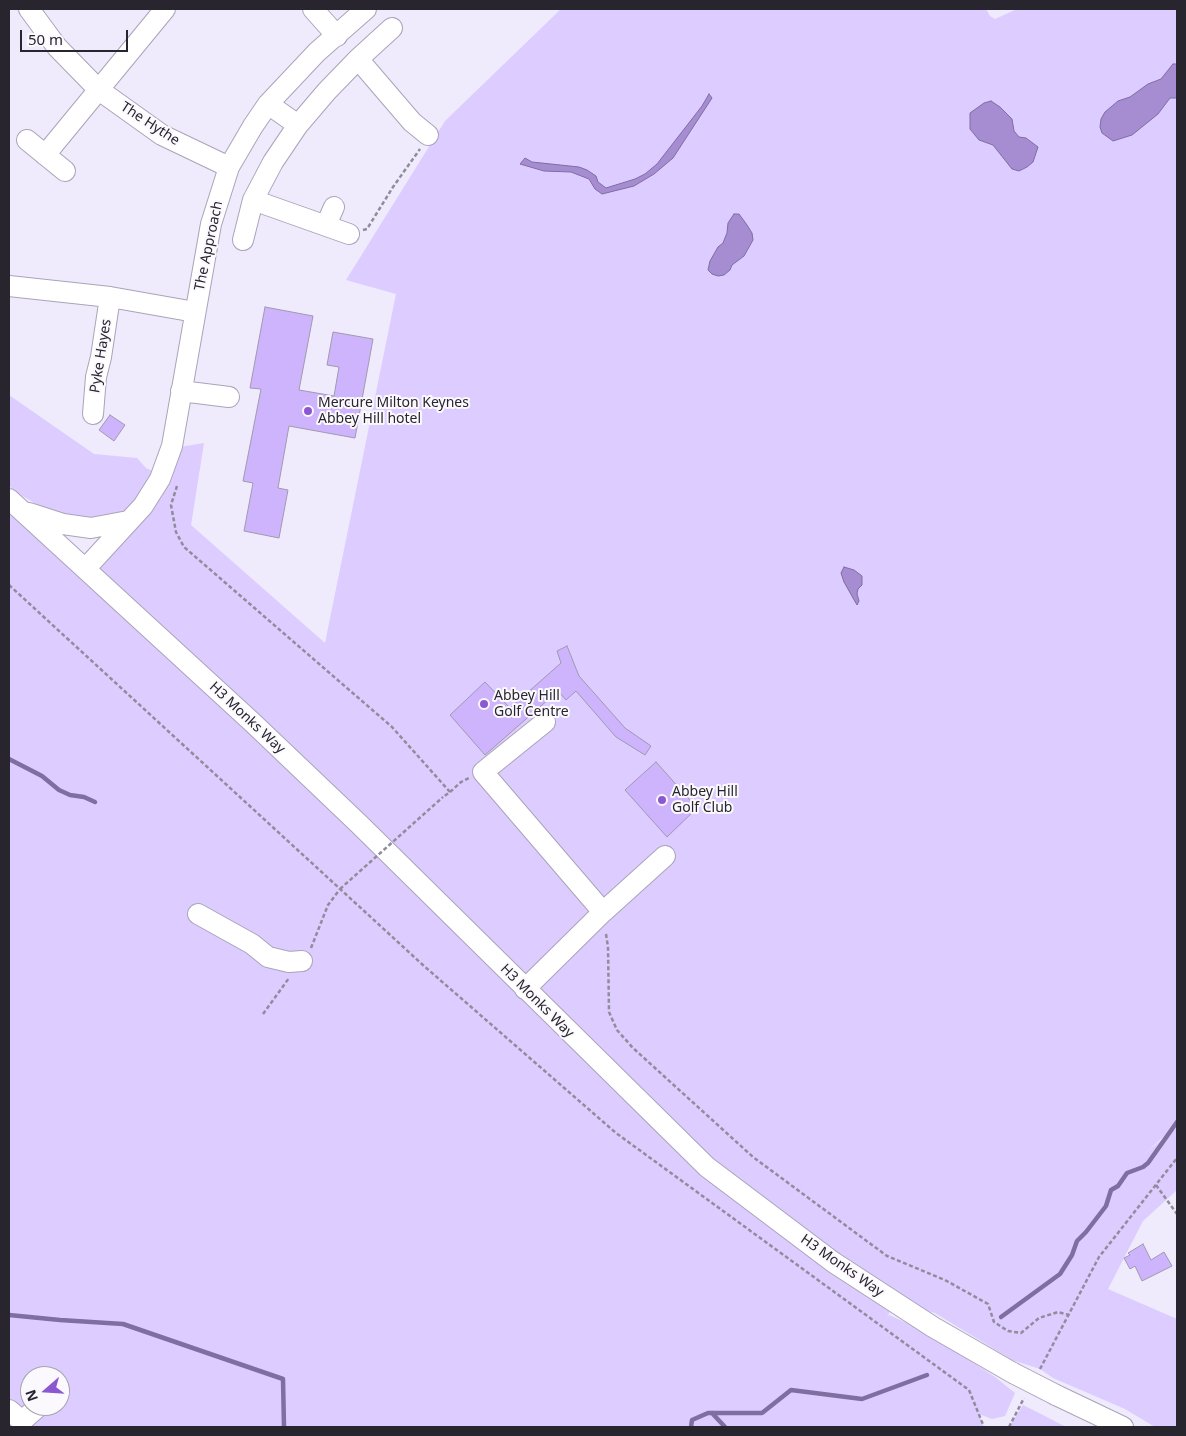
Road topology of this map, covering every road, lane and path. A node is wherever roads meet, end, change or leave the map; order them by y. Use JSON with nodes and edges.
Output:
{"nodes":[{"id":1,"x":30,"y":9,"type":"edge"},
{"id":2,"x":165,"y":9,"type":"edge"},
{"id":3,"x":313,"y":9,"type":"edge"},
{"id":4,"x":366,"y":9,"type":"edge"},
{"id":5,"x":392,"y":28,"type":"dead end"},
{"id":6,"x":336,"y":36,"type":"junction"},
{"id":7,"x":358,"y":59,"type":"junction"},
{"id":8,"x":99,"y":90,"type":"junction"},
{"id":9,"x":268,"y":104,"type":"junction"},
{"id":10,"x":298,"y":125,"type":"junction"},
{"id":11,"x":428,"y":135,"type":"joint"},
{"id":12,"x":27,"y":140,"type":"dead end"},
{"id":13,"x":45,"y":155,"type":"junction"},
{"id":14,"x":229,"y":167,"type":"junction"},
{"id":15,"x":65,"y":171,"type":"dead end"},
{"id":16,"x":253,"y":200,"type":"junction"},
{"id":17,"x":349,"y":234,"type":"joint"},
{"id":18,"x":243,"y":240,"type":"dead end"},
{"id":19,"x":9,"y":286,"type":"edge"},
{"id":20,"x":110,"y":297,"type":"junction"},
{"id":21,"x":195,"y":312,"type":"junction"},
{"id":22,"x":181,"y":391,"type":"junction"},
{"id":23,"x":229,"y":397,"type":"dead end"},
{"id":24,"x":93,"y":414,"type":"dead end"},
{"id":25,"x":179,"y":477,"type":"dead end"},
{"id":26,"x":16,"y":505,"type":"edge"},
{"id":27,"x":128,"y":521,"type":"junction"},
{"id":28,"x":86,"y":568,"type":"junction"},
{"id":29,"x":9,"y":585,"type":"edge"},
{"id":30,"x":545,"y":722,"type":"dead end"},
{"id":31,"x":483,"y":772,"type":"junction"},
{"id":32,"x":450,"y":792,"type":"junction"},
{"id":33,"x":665,"y":856,"type":"dead end"},
{"id":34,"x":340,"y":889,"type":"junction"},
{"id":35,"x":603,"y":912,"type":"junction"},
{"id":36,"x":198,"y":914,"type":"dead end"},
{"id":37,"x":302,"y":961,"type":"dead end"},
{"id":38,"x":525,"y":989,"type":"junction"},
{"id":39,"x":1177,"y":1158,"type":"edge"},
{"id":40,"x":1156,"y":1185,"type":"junction"},
{"id":41,"x":1177,"y":1214,"type":"edge"},
{"id":42,"x":1068,"y":1315,"type":"junction"},
{"id":43,"x":1036,"y":1377,"type":"dead end"},
{"id":44,"x":1027,"y":1394,"type":"dead end"},
{"id":45,"x":9,"y":1410,"type":"edge"},
{"id":46,"x":28,"y":1416,"type":"edge"},
{"id":47,"x":38,"y":1416,"type":"edge"},
{"id":48,"x":9,"y":1418,"type":"edge"},
{"id":49,"x":1118,"y":1426,"type":"edge"},
{"id":50,"x":14,"y":1427,"type":"edge"},
{"id":51,"x":26,"y":1427,"type":"edge"},
{"id":52,"x":984,"y":1427,"type":"edge"},
{"id":53,"x":1009,"y":1427,"type":"edge"}],
"edges":[{"from":1,"to":8,"type":"street","name":"The Hythe"},
{"from":2,"to":8,"type":"street"},
{"from":3,"to":6,"type":"street"},
{"from":4,"to":6,"type":"street","name":"The Approach"},
{"from":5,"to":7,"type":"street"},
{"from":6,"to":9,"type":"street","name":"The Approach"},
{"from":7,"to":10,"type":"street"},
{"from":7,"to":11,"type":"street"},
{"from":8,"to":13,"type":"street"},
{"from":8,"to":14,"type":"street","name":"The Hythe"},
{"from":9,"to":10,"type":"street"},
{"from":9,"to":14,"type":"street","name":"The Approach"},
{"from":10,"to":16,"type":"street"},
{"from":11,"to":17,"type":"path"},
{"from":12,"to":13,"type":"street"},
{"from":13,"to":15,"type":"street"},
{"from":14,"to":21,"type":"street","name":"The Approach"},
{"from":16,"to":17,"type":"street"},
{"from":16,"to":18,"type":"street"},
{"from":19,"to":20,"type":"street"},
{"from":20,"to":21,"type":"street"},
{"from":20,"to":24,"type":"street","name":"Pyke Hayes"},
{"from":21,"to":22,"type":"street","name":"The Approach"},
{"from":22,"to":23,"type":"street"},
{"from":22,"to":27,"type":"street","name":"The Approach"},
{"from":25,"to":32,"type":"path"},
{"from":26,"to":27,"type":"street"},
{"from":26,"to":28,"type":"street","name":"H3 Monks Way"},
{"from":27,"to":28,"type":"street","name":"The Approach"},
{"from":28,"to":38,"type":"street","name":"H3 Monks Way"},
{"from":29,"to":34,"type":"path"},
{"from":30,"to":31,"type":"street"},
{"from":31,"to":32,"type":"path"},
{"from":31,"to":35,"type":"street"},
{"from":32,"to":34,"type":"path","bridge":true},
{"from":33,"to":35,"type":"street"},
{"from":34,"to":52,"type":"path"},
{"from":35,"to":38,"type":"street"},
{"from":35,"to":42,"type":"path"},
{"from":36,"to":37,"type":"street"},
{"from":38,"to":49,"type":"street","name":"H3 Monks Way","bridge":true},
{"from":39,"to":40,"type":"path"},
{"from":40,"to":41,"type":"path"},
{"from":40,"to":42,"type":"path"},
{"from":42,"to":43,"type":"path"},
{"from":44,"to":53,"type":"path"},
{"from":45,"to":46,"type":"street"},
{"from":47,"to":51,"type":"street"},
{"from":48,"to":50,"type":"street"}]}
